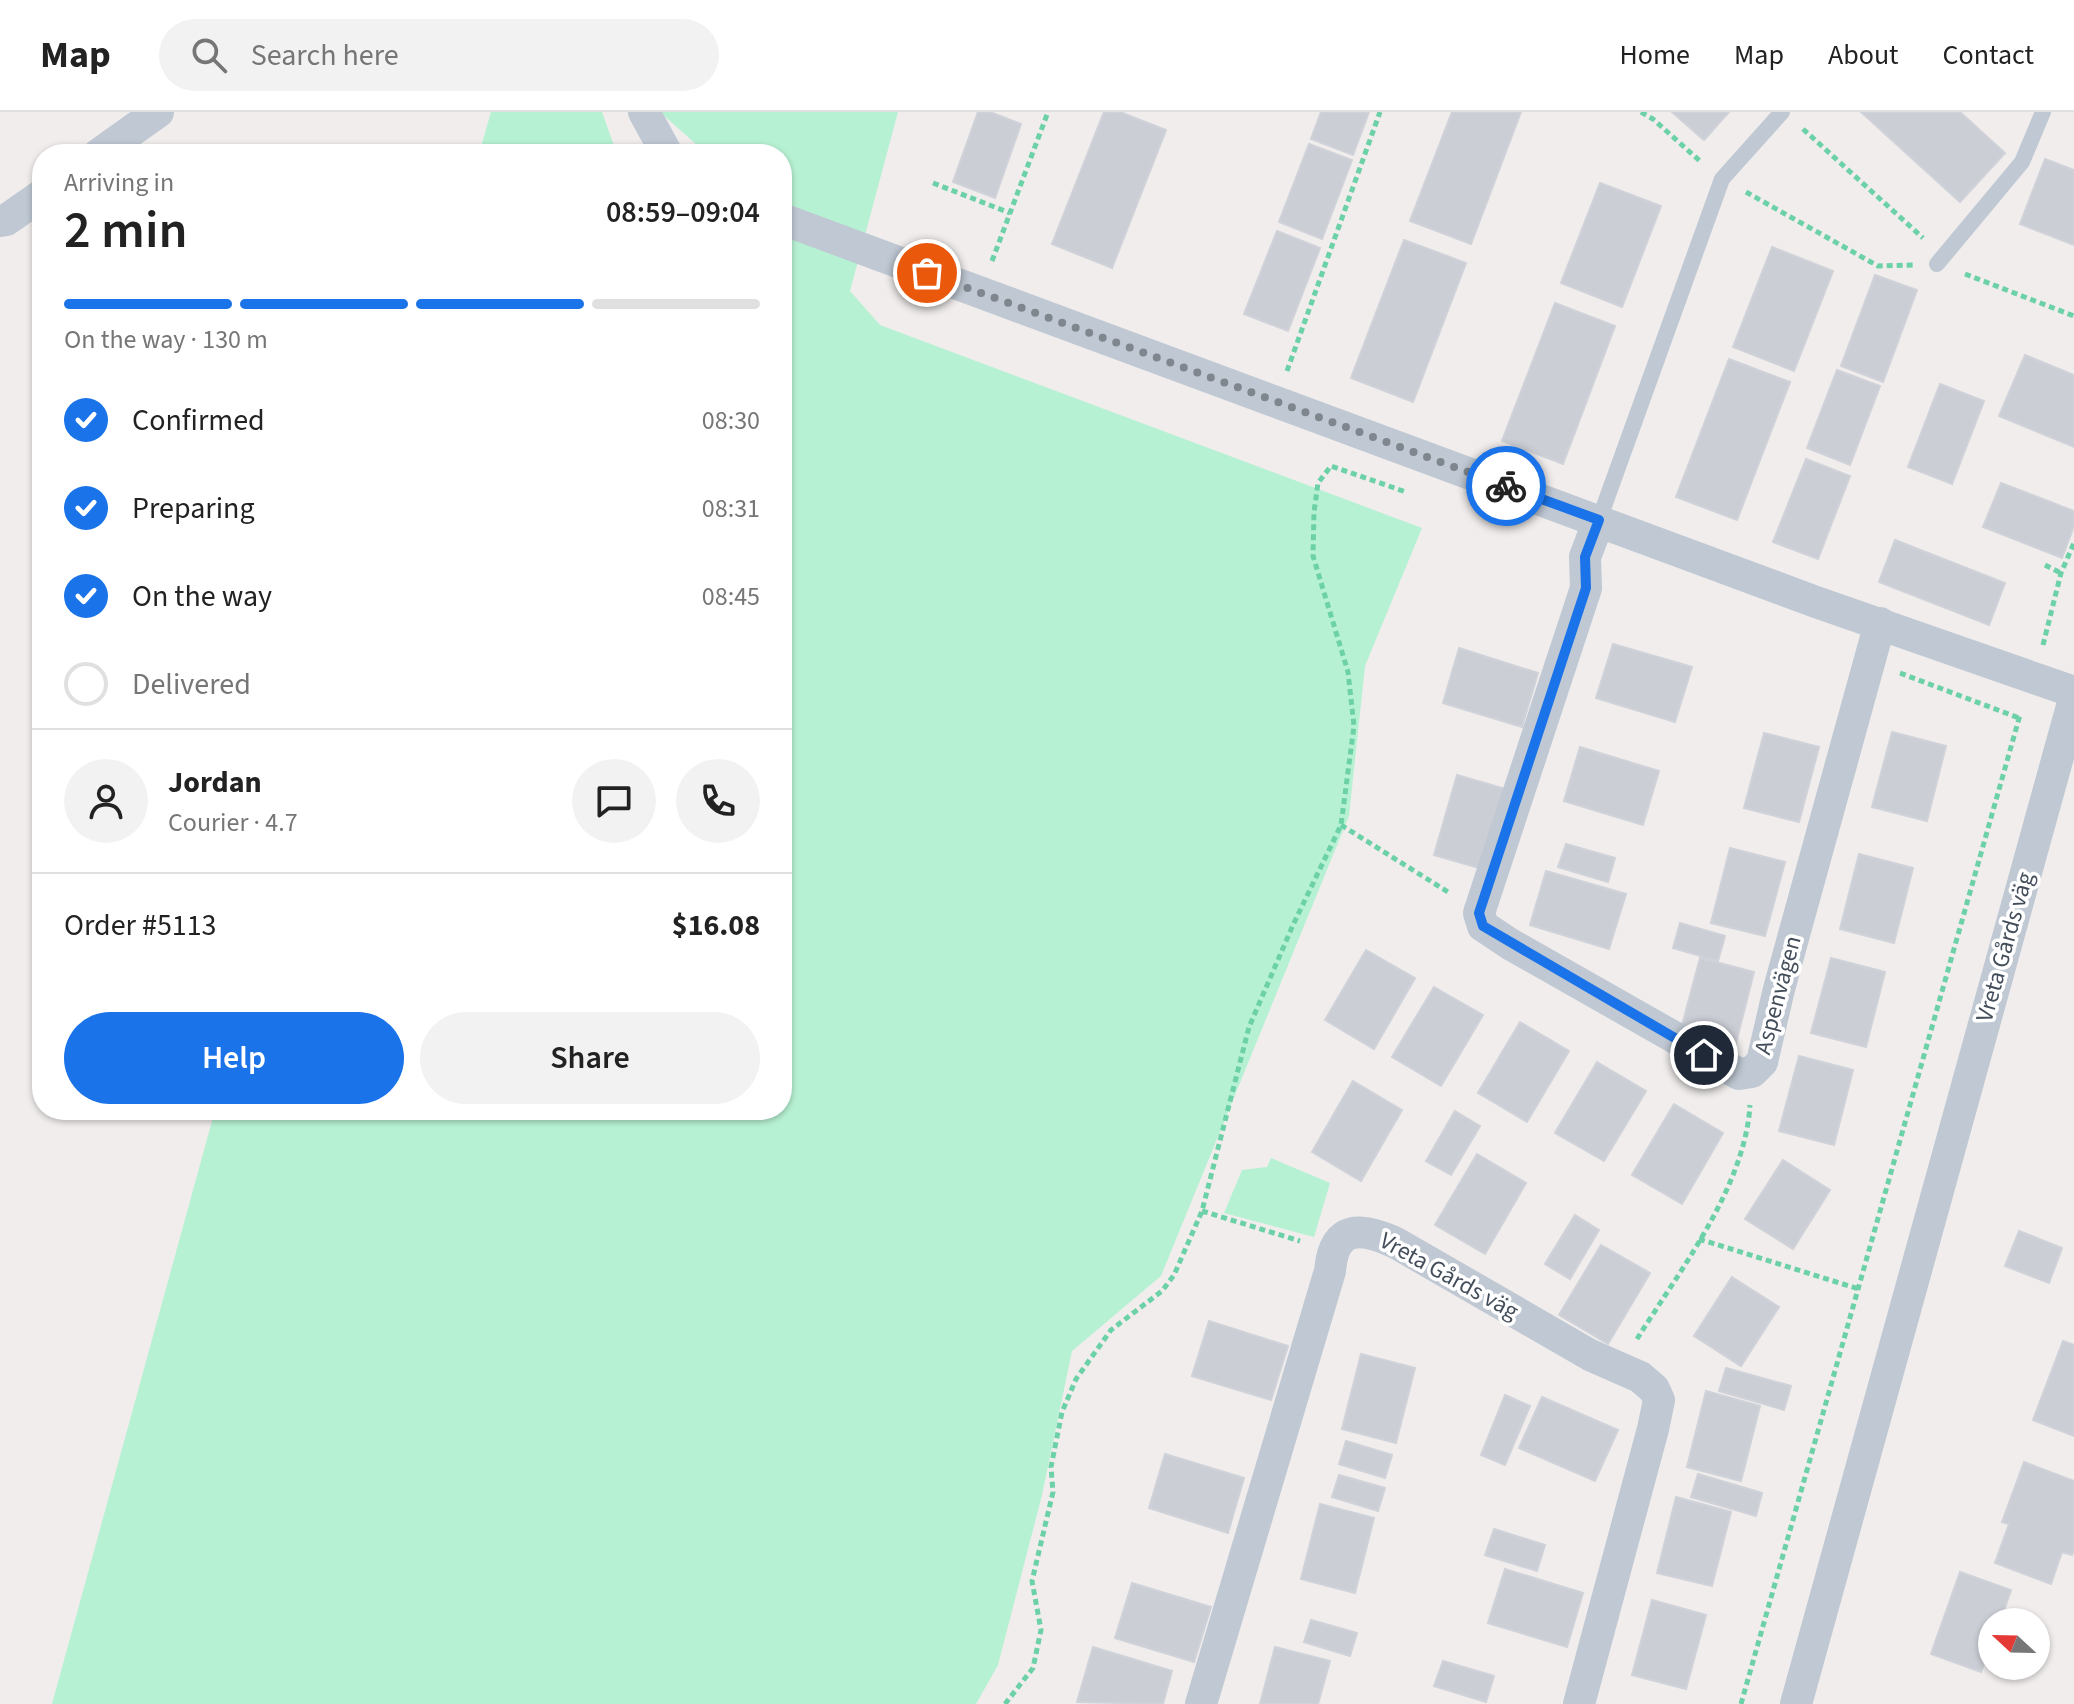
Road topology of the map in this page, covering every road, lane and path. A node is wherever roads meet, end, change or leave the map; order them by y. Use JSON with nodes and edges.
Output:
{"nodes":[{"id":1,"x":158,"y":112,"type":"edge"},
{"id":2,"x":644,"y":112,"type":"edge"},
{"id":3,"x":1048,"y":112,"type":"edge"},
{"id":4,"x":1380,"y":112,"type":"edge"},
{"id":5,"x":1641,"y":112,"type":"edge"},
{"id":6,"x":2043,"y":112,"type":"edge"},
{"id":7,"x":1789,"y":117,"type":"edge"},
{"id":8,"x":113,"y":144,"type":"edge"},
{"id":9,"x":662,"y":144,"type":"edge"},
{"id":10,"x":1722,"y":179,"type":"junction"},
{"id":11,"x":933,"y":183,"type":"dead end"},
{"id":12,"x":32,"y":202,"type":"edge"},
{"id":13,"x":1010,"y":213,"type":"junction"},
{"id":14,"x":2,"y":223,"type":"edge"},
{"id":15,"x":792,"y":223,"type":"edge"},
{"id":16,"x":1937,"y":264,"type":"junction"},
{"id":17,"x":981,"y":292,"type":"junction"},
{"id":18,"x":2074,"y":316,"type":"edge"},
{"id":19,"x":1275,"y":402,"type":"junction"},
{"id":20,"x":1331,"y":466,"type":"dead end"},
{"id":21,"x":1599,"y":520,"type":"junction"},
{"id":22,"x":2074,"y":543,"type":"edge"},
{"id":23,"x":2045,"y":565,"type":"dead end"},
{"id":24,"x":2061,"y":573,"type":"junction"},
{"id":25,"x":1880,"y":623,"type":"junction"},
{"id":26,"x":2034,"y":679,"type":"junction"},
{"id":27,"x":2074,"y":692,"type":"edge"},
{"id":28,"x":2074,"y":699,"type":"edge"},
{"id":29,"x":1341,"y":825,"type":"junction"},
{"id":30,"x":1437,"y":885,"type":"dead end"},
{"id":31,"x":1752,"y":1072,"type":"junction"},
{"id":32,"x":1202,"y":1211,"type":"junction"},
{"id":33,"x":1699,"y":1239,"type":"junction"},
{"id":34,"x":1332,"y":1253,"type":"junction"},
{"id":35,"x":1859,"y":1289,"type":"junction"},
{"id":36,"x":1619,"y":1367,"type":"junction"},
{"id":37,"x":1586,"y":1702,"type":"edge"},
{"id":38,"x":1005,"y":1704,"type":"edge"},
{"id":39,"x":1201,"y":1704,"type":"edge"},
{"id":40,"x":1741,"y":1704,"type":"edge"},
{"id":41,"x":1796,"y":1704,"type":"edge"}],
"edges":[{"from":1,"to":8,"type":"street"},
{"from":2,"to":9,"type":"street"},
{"from":3,"to":13,"type":"path"},
{"from":4,"to":19,"type":"path"},
{"from":5,"to":10,"type":"path"},
{"from":6,"to":16,"type":"lane"},
{"from":7,"to":10,"type":"lane"},
{"from":7,"to":16,"type":"path"},
{"from":10,"to":16,"type":"path"},
{"from":10,"to":21,"type":"lane"},
{"from":11,"to":13,"type":"path"},
{"from":12,"to":14,"type":"street"},
{"from":13,"to":17,"type":"path"},
{"from":15,"to":17,"type":"street"},
{"from":16,"to":18,"type":"path"},
{"from":17,"to":19,"type":"street"},
{"from":19,"to":21,"type":"street"},
{"from":20,"to":29,"type":"path"},
{"from":21,"to":25,"type":"street"},
{"from":21,"to":31,"type":"street","name":"Aspenvägen"},
{"from":22,"to":24,"type":"path"},
{"from":23,"to":24,"type":"path"},
{"from":24,"to":26,"type":"path"},
{"from":25,"to":26,"type":"street"},
{"from":25,"to":31,"type":"street","name":"Aspenvägen"},
{"from":26,"to":27,"type":"street"},
{"from":26,"to":35,"type":"path"},
{"from":28,"to":41,"type":"street","name":"Vreta Gårds väg"},
{"from":29,"to":30,"type":"path"},
{"from":29,"to":32,"type":"path"},
{"from":31,"to":33,"type":"path"},
{"from":32,"to":34,"type":"path"},
{"from":32,"to":38,"type":"path"},
{"from":33,"to":35,"type":"path"},
{"from":33,"to":36,"type":"path"},
{"from":34,"to":36,"type":"street","name":"Vreta Gårds väg"},
{"from":34,"to":39,"type":"street"},
{"from":35,"to":40,"type":"path"},
{"from":36,"to":37,"type":"street","name":"Vreta Gårds väg"}]}
